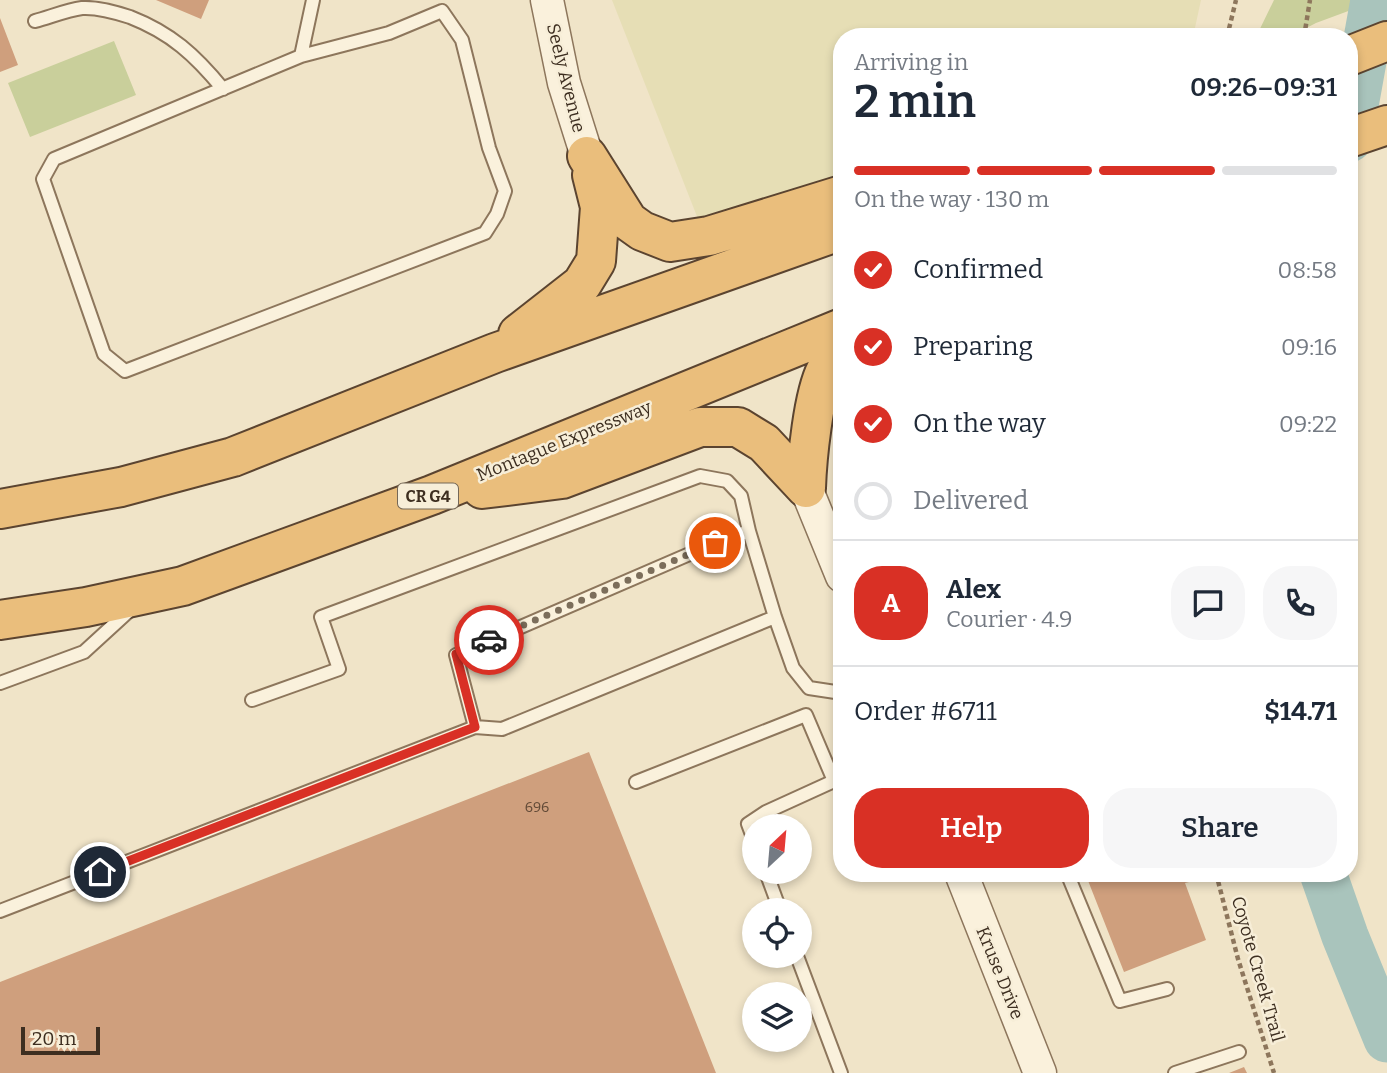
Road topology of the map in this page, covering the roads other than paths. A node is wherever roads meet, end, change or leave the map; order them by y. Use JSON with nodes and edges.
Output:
{"nodes":[{"id":1,"x":313,"y":0,"type":"edge"},
{"id":2,"x":548,"y":0,"type":"edge"},
{"id":3,"x":444,"y":6,"type":"edge"},
{"id":4,"x":35,"y":21,"type":"dead end"},
{"id":5,"x":1387,"y":41,"type":"edge"},
{"id":6,"x":1358,"y":52,"type":"edge"},
{"id":7,"x":301,"y":56,"type":"junction"},
{"id":8,"x":223,"y":89,"type":"junction"},
{"id":9,"x":1387,"y":125,"type":"edge"},
{"id":10,"x":1358,"y":135,"type":"edge"},
{"id":11,"x":587,"y":156,"type":"junction"},
{"id":12,"x":833,"y":198,"type":"edge"},
{"id":13,"x":833,"y":233,"type":"edge"},
{"id":14,"x":833,"y":332,"type":"edge"},
{"id":15,"x":495,"y":353,"type":"junction"},
{"id":16,"x":833,"y":361,"type":"edge"},
{"id":17,"x":806,"y":488,"type":"junction"},
{"id":18,"x":432,"y":495,"type":"junction"},
{"id":19,"x":0,"y":509,"type":"edge"},
{"id":20,"x":749,"y":531,"type":"junction"},
{"id":21,"x":833,"y":554,"type":"edge"},
{"id":22,"x":149,"y":593,"type":"junction"},
{"id":23,"x":775,"y":617,"type":"junction"},
{"id":24,"x":0,"y":620,"type":"edge"},
{"id":25,"x":0,"y":683,"type":"edge"},
{"id":26,"x":833,"y":692,"type":"edge"},
{"id":27,"x":252,"y":700,"type":"dead end"},
{"id":28,"x":475,"y":727,"type":"junction"},
{"id":29,"x":833,"y":779,"type":"edge"},
{"id":30,"x":833,"y":781,"type":"edge"},
{"id":31,"x":636,"y":782,"type":"dead end"},
{"id":32,"x":763,"y":814,"type":"edge"},
{"id":33,"x":965,"y":882,"type":"edge"},
{"id":34,"x":1071,"y":882,"type":"edge"},
{"id":35,"x":0,"y":911,"type":"edge"},
{"id":36,"x":802,"y":968,"type":"edge"},
{"id":37,"x":1167,"y":989,"type":"dead end"},
{"id":38,"x":1239,"y":1052,"type":"dead end"},
{"id":39,"x":842,"y":1073,"type":"edge"},
{"id":40,"x":1040,"y":1073,"type":"edge"},
{"id":41,"x":1175,"y":1073,"type":"edge"}],
"edges":[{"from":1,"to":7,"type":"lane"},
{"from":2,"to":11,"type":"street","name":"Seely Avenue"},
{"from":3,"to":7,"type":"lane"},
{"from":3,"to":8,"type":"lane"},
{"from":4,"to":8,"type":"lane"},
{"from":5,"to":6,"type":"highway"},
{"from":7,"to":8,"type":"lane"},
{"from":9,"to":10,"type":"highway"},
{"from":11,"to":12,"type":"highway"},
{"from":11,"to":15,"type":"highway"},
{"from":13,"to":15,"type":"highway"},
{"from":14,"to":18,"type":"highway","name":"Montague Expressway","number":"CR G4"},
{"from":15,"to":19,"type":"highway"},
{"from":16,"to":17,"type":"highway"},
{"from":17,"to":18,"type":"highway"},
{"from":17,"to":21,"type":"street"},
{"from":18,"to":22,"type":"highway","name":"Montague Expressway","number":"CR G4"},
{"from":20,"to":23,"type":"lane"},
{"from":20,"to":27,"type":"lane"},
{"from":20,"to":28,"type":"lane"},
{"from":22,"to":24,"type":"highway","name":"Montague Expressway","number":"CR G4"},
{"from":22,"to":25,"type":"lane"},
{"from":23,"to":26,"type":"lane"},
{"from":23,"to":28,"type":"lane"},
{"from":28,"to":35,"type":"lane"},
{"from":29,"to":31,"type":"lane"},
{"from":30,"to":32,"type":"lane"},
{"from":33,"to":40,"type":"street","name":"Kruse Drive"},
{"from":34,"to":37,"type":"lane"},
{"from":36,"to":39,"type":"lane"},
{"from":38,"to":41,"type":"lane"}]}
